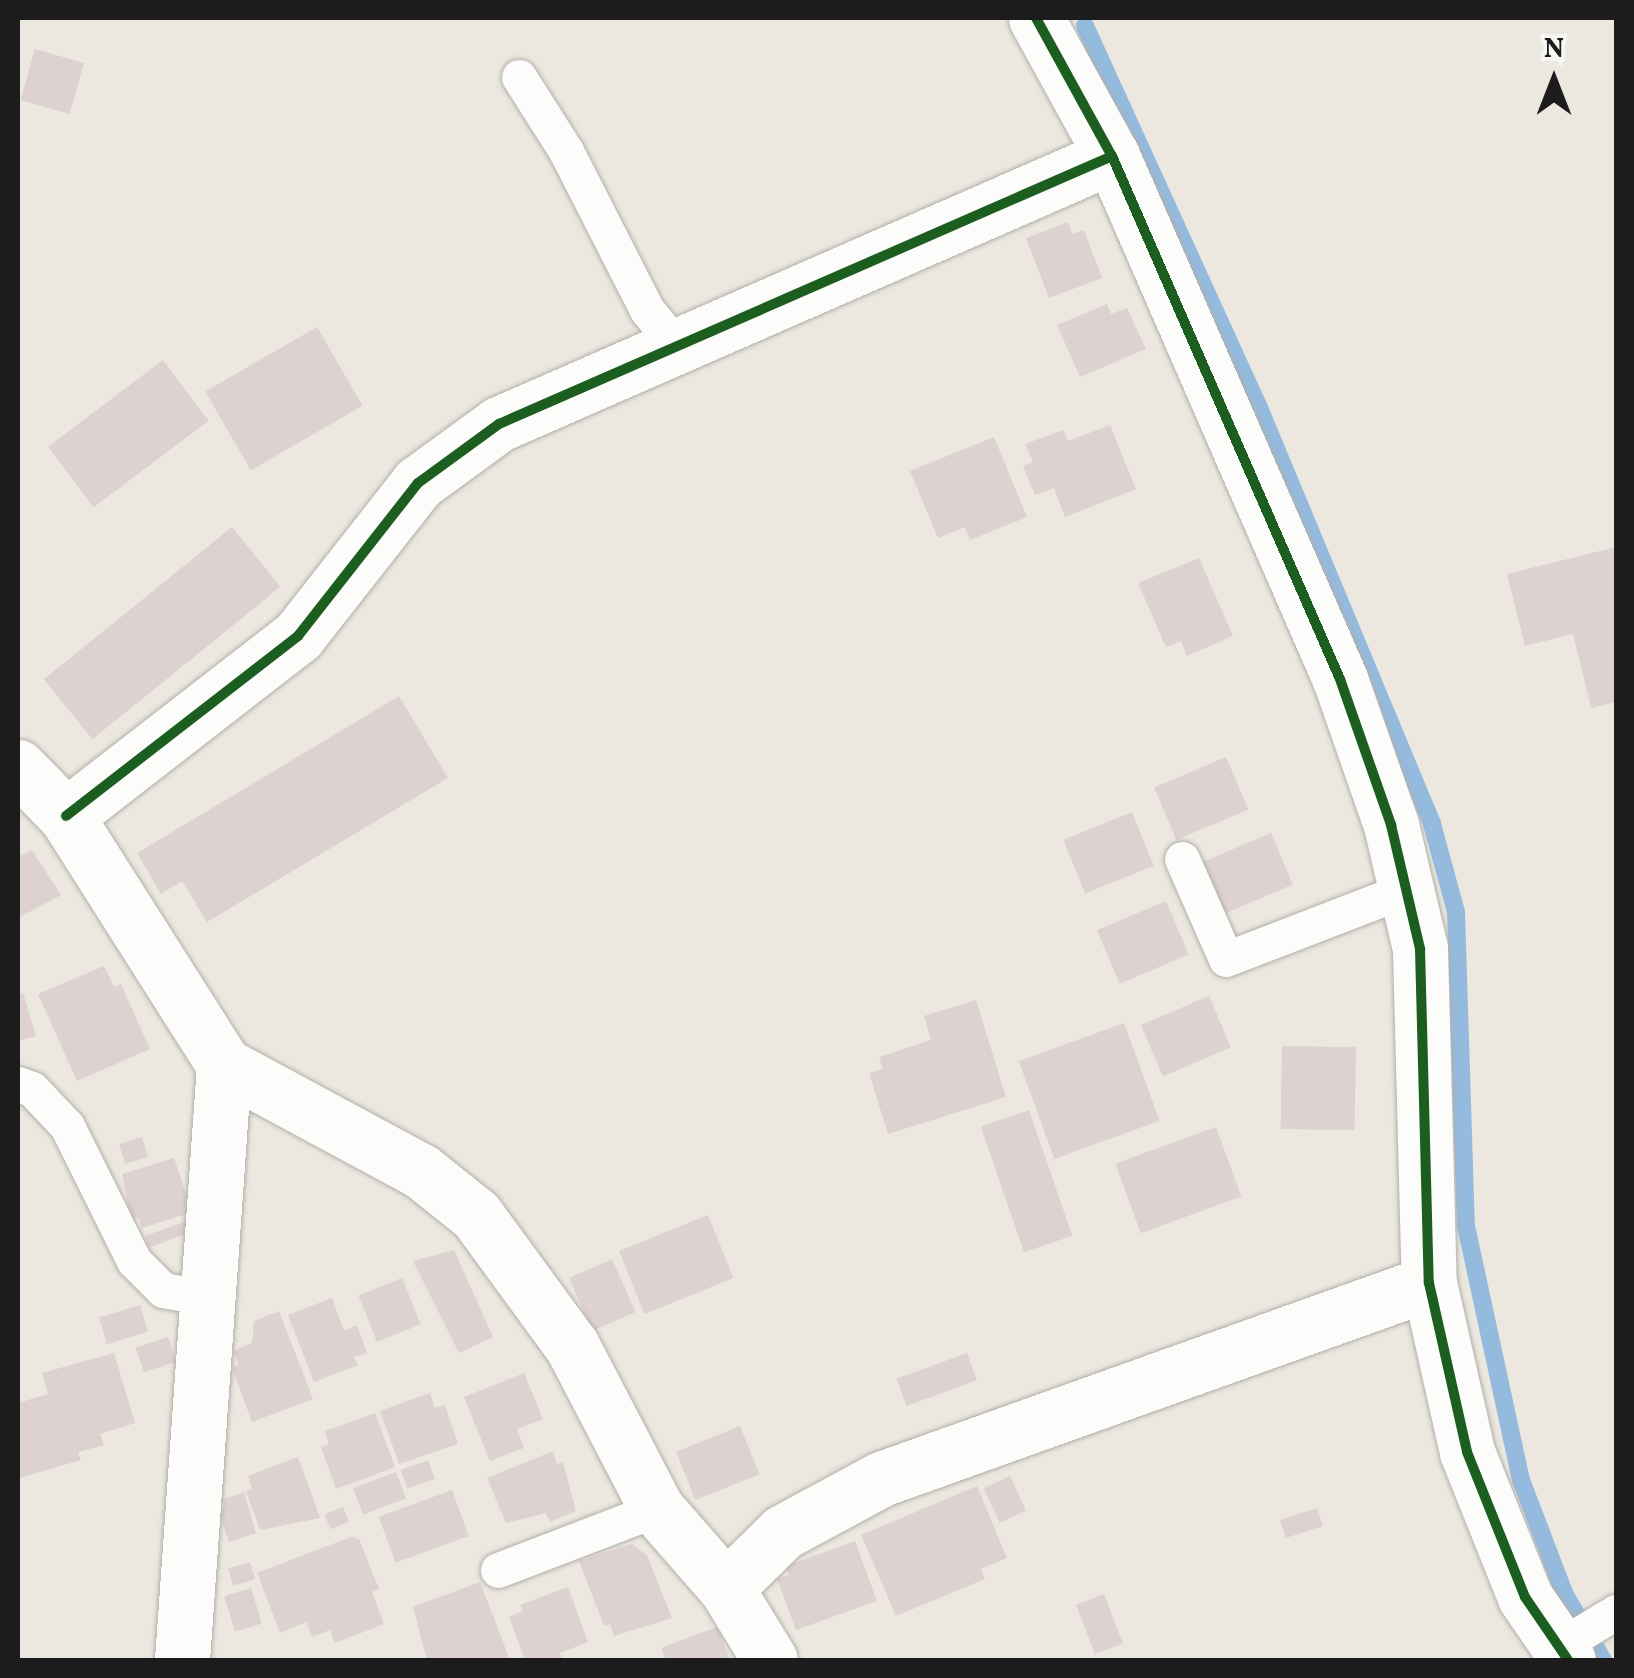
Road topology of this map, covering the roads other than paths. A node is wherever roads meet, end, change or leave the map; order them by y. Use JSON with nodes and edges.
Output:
{"nodes":[{"id":1,"x":1036,"y":18,"type":"edge"},
{"id":2,"x":519,"y":77,"type":"dead end"},
{"id":3,"x":1112,"y":156,"type":"junction"},
{"id":4,"x":676,"y":346,"type":"junction"},
{"id":5,"x":18,"y":767,"type":"edge"},
{"id":6,"x":66,"y":816,"type":"junction"},
{"id":7,"x":1182,"y":859,"type":"dead end"},
{"id":8,"x":1410,"y":888,"type":"junction"},
{"id":9,"x":224,"y":1065,"type":"junction"},
{"id":10,"x":18,"y":1084,"type":"edge"},
{"id":11,"x":1429,"y":1283,"type":"junction"},
{"id":12,"x":208,"y":1298,"type":"junction"},
{"id":13,"x":657,"y":1508,"type":"junction"},
{"id":14,"x":498,"y":1570,"type":"dead end"},
{"id":15,"x":726,"y":1588,"type":"junction"},
{"id":16,"x":1616,"y":1612,"type":"edge"},
{"id":17,"x":1563,"y":1654,"type":"edge"},
{"id":18,"x":182,"y":1660,"type":"edge"},
{"id":19,"x":770,"y":1660,"type":"edge"}],
"edges":[{"from":1,"to":3,"type":"street"},
{"from":2,"to":4,"type":"lane"},
{"from":3,"to":4,"type":"street"},
{"from":3,"to":8,"type":"street"},
{"from":4,"to":6,"type":"street"},
{"from":5,"to":6,"type":"street"},
{"from":6,"to":9,"type":"street"},
{"from":7,"to":8,"type":"lane"},
{"from":8,"to":11,"type":"street"},
{"from":9,"to":12,"type":"street"},
{"from":9,"to":13,"type":"street"},
{"from":10,"to":12,"type":"lane"},
{"from":11,"to":15,"type":"street"},
{"from":11,"to":17,"type":"street"},
{"from":12,"to":18,"type":"street"},
{"from":13,"to":14,"type":"lane"},
{"from":13,"to":15,"type":"street"},
{"from":15,"to":19,"type":"street"},
{"from":16,"to":17,"type":"lane"}]}
